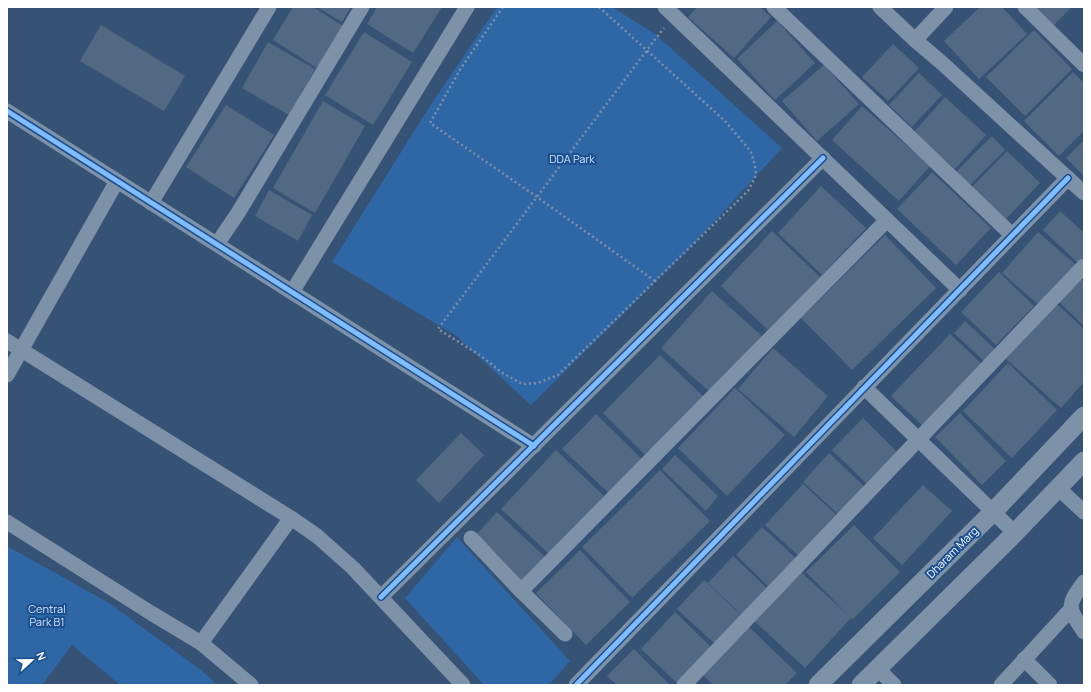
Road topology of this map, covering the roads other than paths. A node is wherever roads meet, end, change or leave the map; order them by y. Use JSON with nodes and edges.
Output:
{"nodes":[{"id":1,"x":269,"y":7,"type":"edge"},
{"id":2,"x":362,"y":7,"type":"edge"},
{"id":3,"x":468,"y":7,"type":"edge"},
{"id":4,"x":774,"y":7,"type":"edge"},
{"id":5,"x":880,"y":7,"type":"edge"},
{"id":6,"x":946,"y":7,"type":"edge"},
{"id":7,"x":1025,"y":7,"type":"edge"},
{"id":8,"x":673,"y":9,"type":"edge"},
{"id":9,"x":915,"y":40,"type":"junction"},
{"id":10,"x":1084,"y":65,"type":"edge"},
{"id":11,"x":7,"y":111,"type":"edge"},
{"id":12,"x":823,"y":158,"type":"junction"},
{"id":13,"x":1068,"y":178,"type":"junction"},
{"id":14,"x":117,"y":181,"type":"junction"},
{"id":15,"x":1084,"y":193,"type":"edge"},
{"id":16,"x":151,"y":203,"type":"junction"},
{"id":17,"x":887,"y":220,"type":"junction"},
{"id":18,"x":1012,"y":235,"type":"junction"},
{"id":19,"x":217,"y":244,"type":"junction"},
{"id":20,"x":1084,"y":266,"type":"edge"},
{"id":21,"x":960,"y":290,"type":"junction"},
{"id":22,"x":292,"y":292,"type":"junction"},
{"id":23,"x":7,"y":341,"type":"edge"},
{"id":24,"x":20,"y":350,"type":"junction"},
{"id":25,"x":7,"y":375,"type":"edge"},
{"id":26,"x":864,"y":387,"type":"junction"},
{"id":27,"x":1084,"y":416,"type":"edge"},
{"id":28,"x":918,"y":440,"type":"junction"},
{"id":29,"x":534,"y":446,"type":"junction"},
{"id":30,"x":1084,"y":461,"type":"edge"},
{"id":31,"x":1058,"y":488,"type":"junction"},
{"id":32,"x":992,"y":512,"type":"junction"},
{"id":33,"x":1084,"y":512,"type":"edge"},
{"id":34,"x":291,"y":518,"type":"junction"},
{"id":35,"x":7,"y":522,"type":"edge"},
{"id":36,"x":1015,"y":533,"type":"junction"},
{"id":37,"x":471,"y":538,"type":"dead end"},
{"id":38,"x":1084,"y":582,"type":"edge"},
{"id":39,"x":521,"y":591,"type":"junction"},
{"id":40,"x":381,"y":597,"type":"junction"},
{"id":41,"x":1071,"y":609,"type":"junction"},
{"id":42,"x":1084,"y":632,"type":"edge"},
{"id":43,"x":565,"y":634,"type":"dead end"},
{"id":44,"x":201,"y":643,"type":"junction"},
{"id":45,"x":1024,"y":660,"type":"junction"},
{"id":46,"x":878,"y":669,"type":"junction"},
{"id":47,"x":251,"y":685,"type":"edge"},
{"id":48,"x":463,"y":685,"type":"edge"},
{"id":49,"x":576,"y":685,"type":"edge"},
{"id":50,"x":684,"y":685,"type":"edge"},
{"id":51,"x":818,"y":685,"type":"edge"},
{"id":52,"x":861,"y":685,"type":"edge"},
{"id":53,"x":894,"y":685,"type":"edge"},
{"id":54,"x":1001,"y":685,"type":"edge"},
{"id":55,"x":1050,"y":685,"type":"edge"}],
"edges":[{"from":1,"to":16,"type":"street"},
{"from":2,"to":19,"type":"street"},
{"from":3,"to":22,"type":"street"},
{"from":4,"to":18,"type":"street"},
{"from":5,"to":9,"type":"street"},
{"from":6,"to":9,"type":"street"},
{"from":7,"to":10,"type":"street"},
{"from":8,"to":12,"type":"street"},
{"from":9,"to":13,"type":"street"},
{"from":11,"to":14,"type":"street"},
{"from":12,"to":17,"type":"street"},
{"from":12,"to":29,"type":"street"},
{"from":13,"to":15,"type":"street"},
{"from":13,"to":18,"type":"street"},
{"from":14,"to":16,"type":"street"},
{"from":14,"to":24,"type":"street"},
{"from":16,"to":19,"type":"street"},
{"from":17,"to":21,"type":"street"},
{"from":17,"to":39,"type":"street"},
{"from":18,"to":21,"type":"street"},
{"from":19,"to":22,"type":"street"},
{"from":20,"to":28,"type":"street"},
{"from":21,"to":26,"type":"street"},
{"from":22,"to":29,"type":"street"},
{"from":23,"to":24,"type":"street"},
{"from":24,"to":25,"type":"street"},
{"from":24,"to":34,"type":"street"},
{"from":26,"to":28,"type":"street"},
{"from":26,"to":49,"type":"street"},
{"from":27,"to":32,"type":"street","name":"Dharam Marg"},
{"from":28,"to":32,"type":"street"},
{"from":28,"to":50,"type":"street"},
{"from":29,"to":40,"type":"street"},
{"from":30,"to":31,"type":"street"},
{"from":31,"to":33,"type":"street"},
{"from":31,"to":36,"type":"street"},
{"from":32,"to":36,"type":"street"},
{"from":32,"to":51,"type":"street","name":"Dharam Marg"},
{"from":34,"to":40,"type":"street"},
{"from":34,"to":44,"type":"street"},
{"from":35,"to":44,"type":"street"},
{"from":36,"to":46,"type":"street"},
{"from":37,"to":39,"type":"street"},
{"from":38,"to":41,"type":"street"},
{"from":39,"to":43,"type":"street"},
{"from":40,"to":48,"type":"street"},
{"from":41,"to":42,"type":"street"},
{"from":41,"to":45,"type":"street"},
{"from":44,"to":47,"type":"street"},
{"from":45,"to":54,"type":"street"},
{"from":45,"to":55,"type":"street"},
{"from":46,"to":52,"type":"street"},
{"from":46,"to":53,"type":"street"}]}
